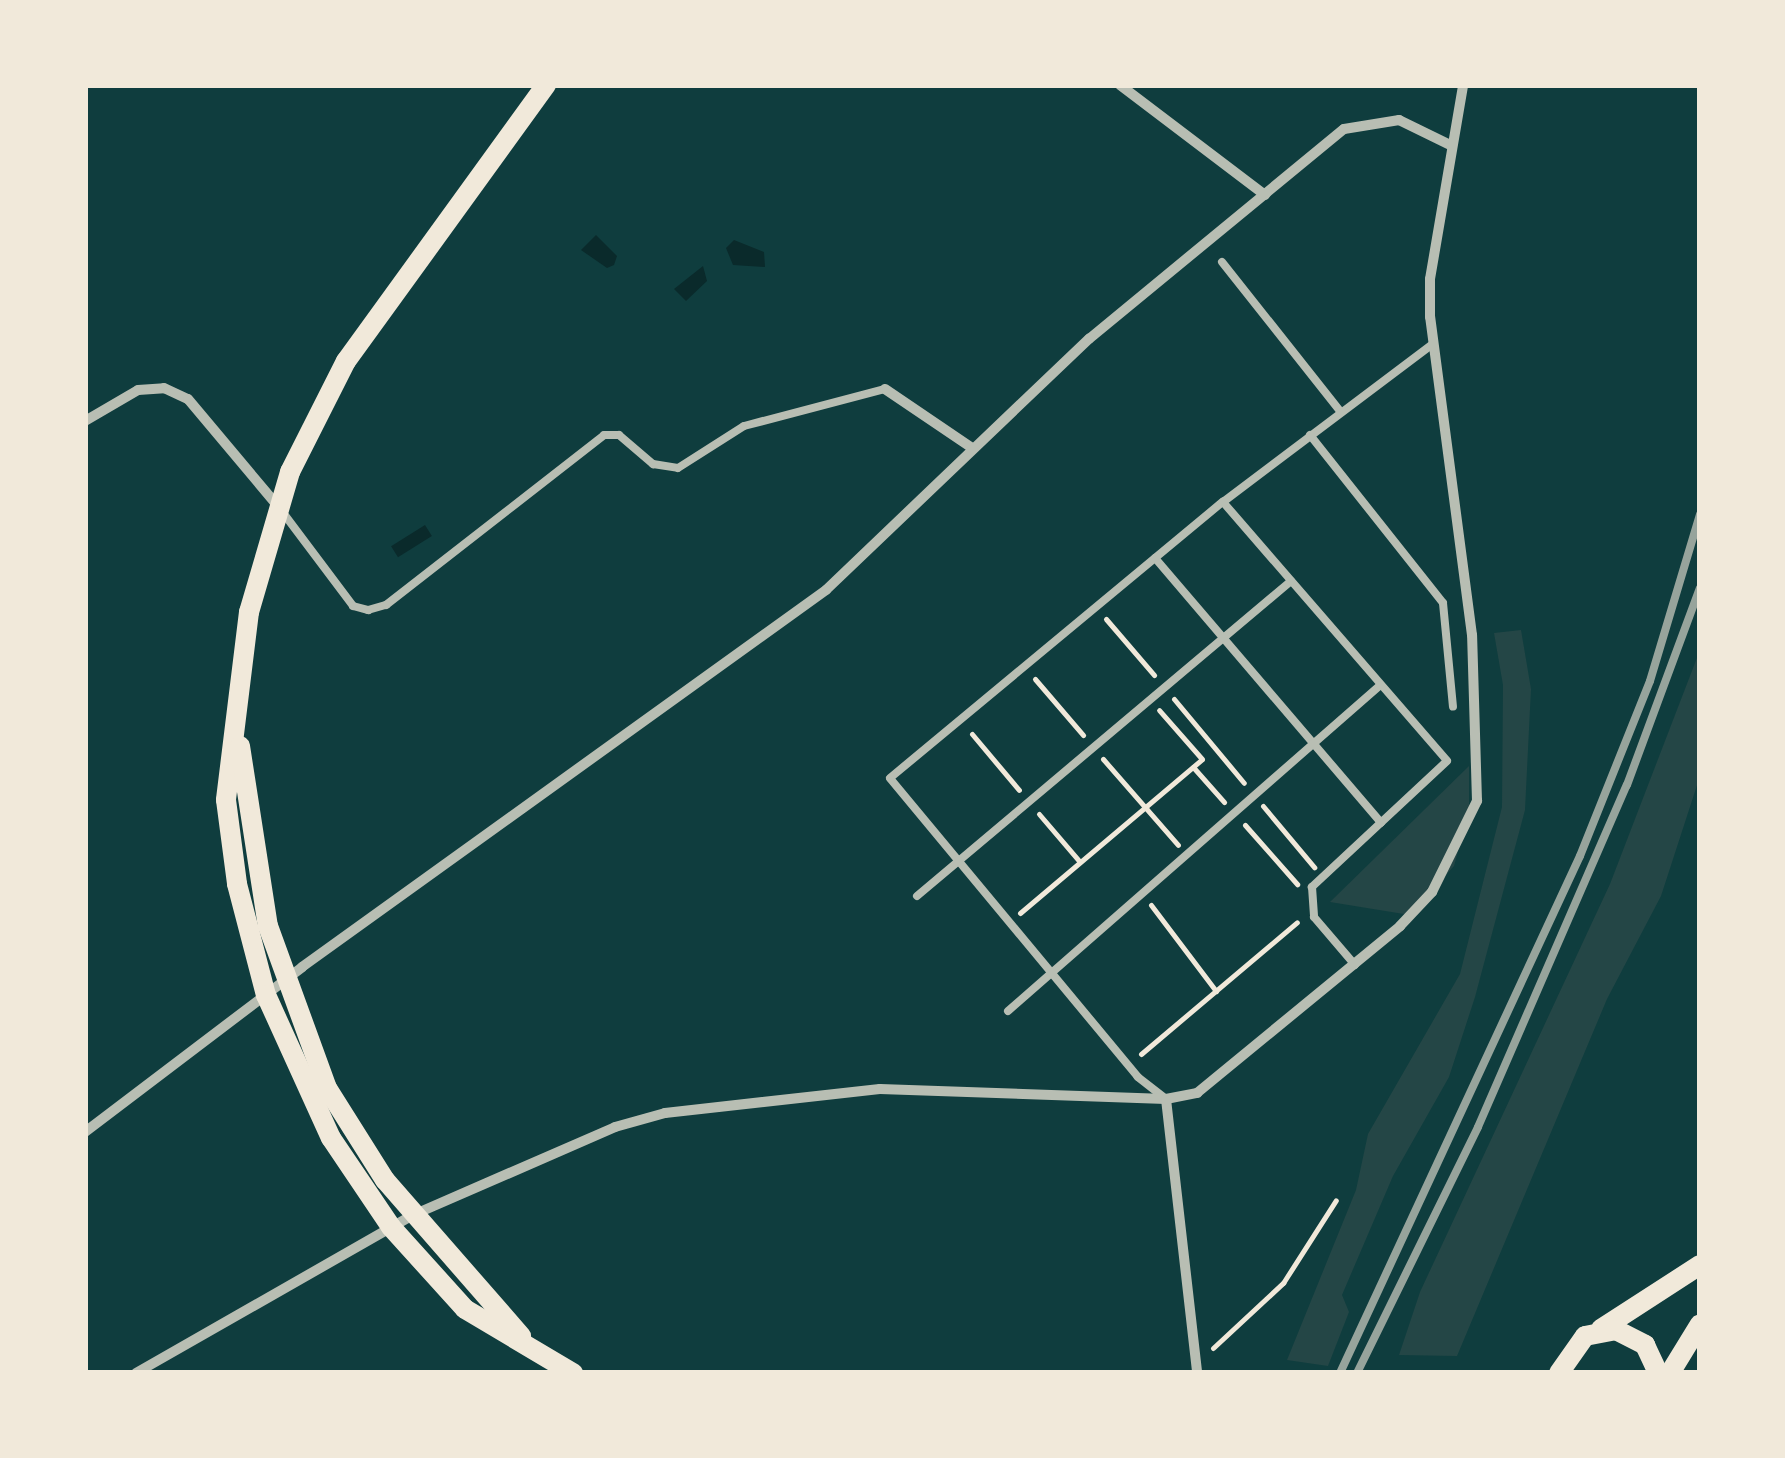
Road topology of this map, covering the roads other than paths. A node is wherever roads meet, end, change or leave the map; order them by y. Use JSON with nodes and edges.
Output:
{"nodes":[{"id":1,"x":546,"y":85,"type":"edge"},
{"id":2,"x":1120,"y":85,"type":"edge"},
{"id":3,"x":1462,"y":85,"type":"edge"},
{"id":4,"x":1450,"y":145,"type":"junction"},
{"id":5,"x":1265,"y":195,"type":"junction"},
{"id":6,"x":1222,"y":262,"type":"dead end"},
{"id":7,"x":1434,"y":344,"type":"junction"},
{"id":8,"x":885,"y":390,"type":"joint"},
{"id":9,"x":1340,"y":411,"type":"junction"},
{"id":10,"x":85,"y":421,"type":"edge"},
{"id":11,"x":1310,"y":435,"type":"junction"},
{"id":12,"x":972,"y":448,"type":"junction"},
{"id":13,"x":1223,"y":502,"type":"junction"},
{"id":14,"x":277,"y":505,"type":"junction"},
{"id":15,"x":1155,"y":558,"type":"junction"},
{"id":16,"x":1291,"y":581,"type":"junction"},
{"id":17,"x":1223,"y":638,"type":"junction"},
{"id":18,"x":1381,"y":685,"type":"junction"},
{"id":19,"x":1453,"y":707,"type":"dead end"},
{"id":20,"x":237,"y":726,"type":"junction"},
{"id":21,"x":1314,"y":744,"type":"junction"},
{"id":22,"x":1381,"y":823,"type":"junction"},
{"id":23,"x":958,"y":861,"type":"junction"},
{"id":24,"x":916,"y":896,"type":"dead end"},
{"id":25,"x":1355,"y":965,"type":"junction"},
{"id":26,"x":1051,"y":973,"type":"junction"},
{"id":27,"x":284,"y":981,"type":"junction"},
{"id":28,"x":266,"y":995,"type":"junction"},
{"id":29,"x":1008,"y":1011,"type":"dead end"},
{"id":30,"x":1166,"y":1099,"type":"junction"},
{"id":31,"x":85,"y":1132,"type":"edge"},
{"id":32,"x":412,"y":1215,"type":"junction"},
{"id":33,"x":390,"y":1228,"type":"junction"},
{"id":34,"x":1700,"y":1265,"type":"edge"},
{"id":35,"x":1700,"y":1324,"type":"edge"},
{"id":36,"x":1599,"y":1330,"type":"junction"},
{"id":37,"x":524,"y":1342,"type":"junction"},
{"id":38,"x":1197,"y":1368,"type":"edge"},
{"id":39,"x":136,"y":1373,"type":"edge"},
{"id":40,"x":573,"y":1373,"type":"edge"},
{"id":41,"x":1559,"y":1373,"type":"edge"},
{"id":42,"x":1658,"y":1373,"type":"edge"},
{"id":43,"x":1670,"y":1373,"type":"edge"}],
"edges":[{"from":1,"to":14,"type":"main road"},
{"from":2,"to":5,"type":"street"},
{"from":3,"to":4,"type":"street"},
{"from":4,"to":5,"type":"street"},
{"from":4,"to":7,"type":"street"},
{"from":5,"to":12,"type":"street"},
{"from":6,"to":9,"type":"lane"},
{"from":7,"to":9,"type":"lane"},
{"from":7,"to":25,"type":"street"},
{"from":8,"to":12,"type":"street"},
{"from":8,"to":14,"type":"lane"},
{"from":9,"to":11,"type":"lane"},
{"from":10,"to":14,"type":"street"},
{"from":11,"to":13,"type":"lane"},
{"from":11,"to":19,"type":"lane"},
{"from":12,"to":27,"type":"street"},
{"from":13,"to":15,"type":"lane"},
{"from":13,"to":16,"type":"lane"},
{"from":14,"to":20,"type":"main road"},
{"from":15,"to":17,"type":"lane"},
{"from":15,"to":23,"type":"lane"},
{"from":16,"to":17,"type":"lane"},
{"from":16,"to":18,"type":"lane"},
{"from":17,"to":21,"type":"lane"},
{"from":17,"to":23,"type":"lane"},
{"from":18,"to":21,"type":"lane"},
{"from":18,"to":22,"type":"lane"},
{"from":20,"to":27,"type":"main road"},
{"from":20,"to":28,"type":"main road"},
{"from":21,"to":22,"type":"lane"},
{"from":21,"to":26,"type":"lane"},
{"from":22,"to":25,"type":"lane"},
{"from":23,"to":24,"type":"lane"},
{"from":23,"to":26,"type":"lane"},
{"from":25,"to":30,"type":"street"},
{"from":26,"to":29,"type":"lane"},
{"from":26,"to":30,"type":"lane"},
{"from":27,"to":28,"type":"street"},
{"from":27,"to":32,"type":"main road"},
{"from":28,"to":31,"type":"street"},
{"from":28,"to":33,"type":"main road"},
{"from":30,"to":32,"type":"street"},
{"from":30,"to":38,"type":"street"},
{"from":32,"to":33,"type":"street"},
{"from":32,"to":37,"type":"main road"},
{"from":33,"to":37,"type":"main road"},
{"from":33,"to":39,"type":"street"},
{"from":34,"to":36,"type":"main road"},
{"from":35,"to":43,"type":"main road"},
{"from":36,"to":41,"type":"main road"},
{"from":36,"to":42,"type":"main road"},
{"from":37,"to":40,"type":"main road"}]}
